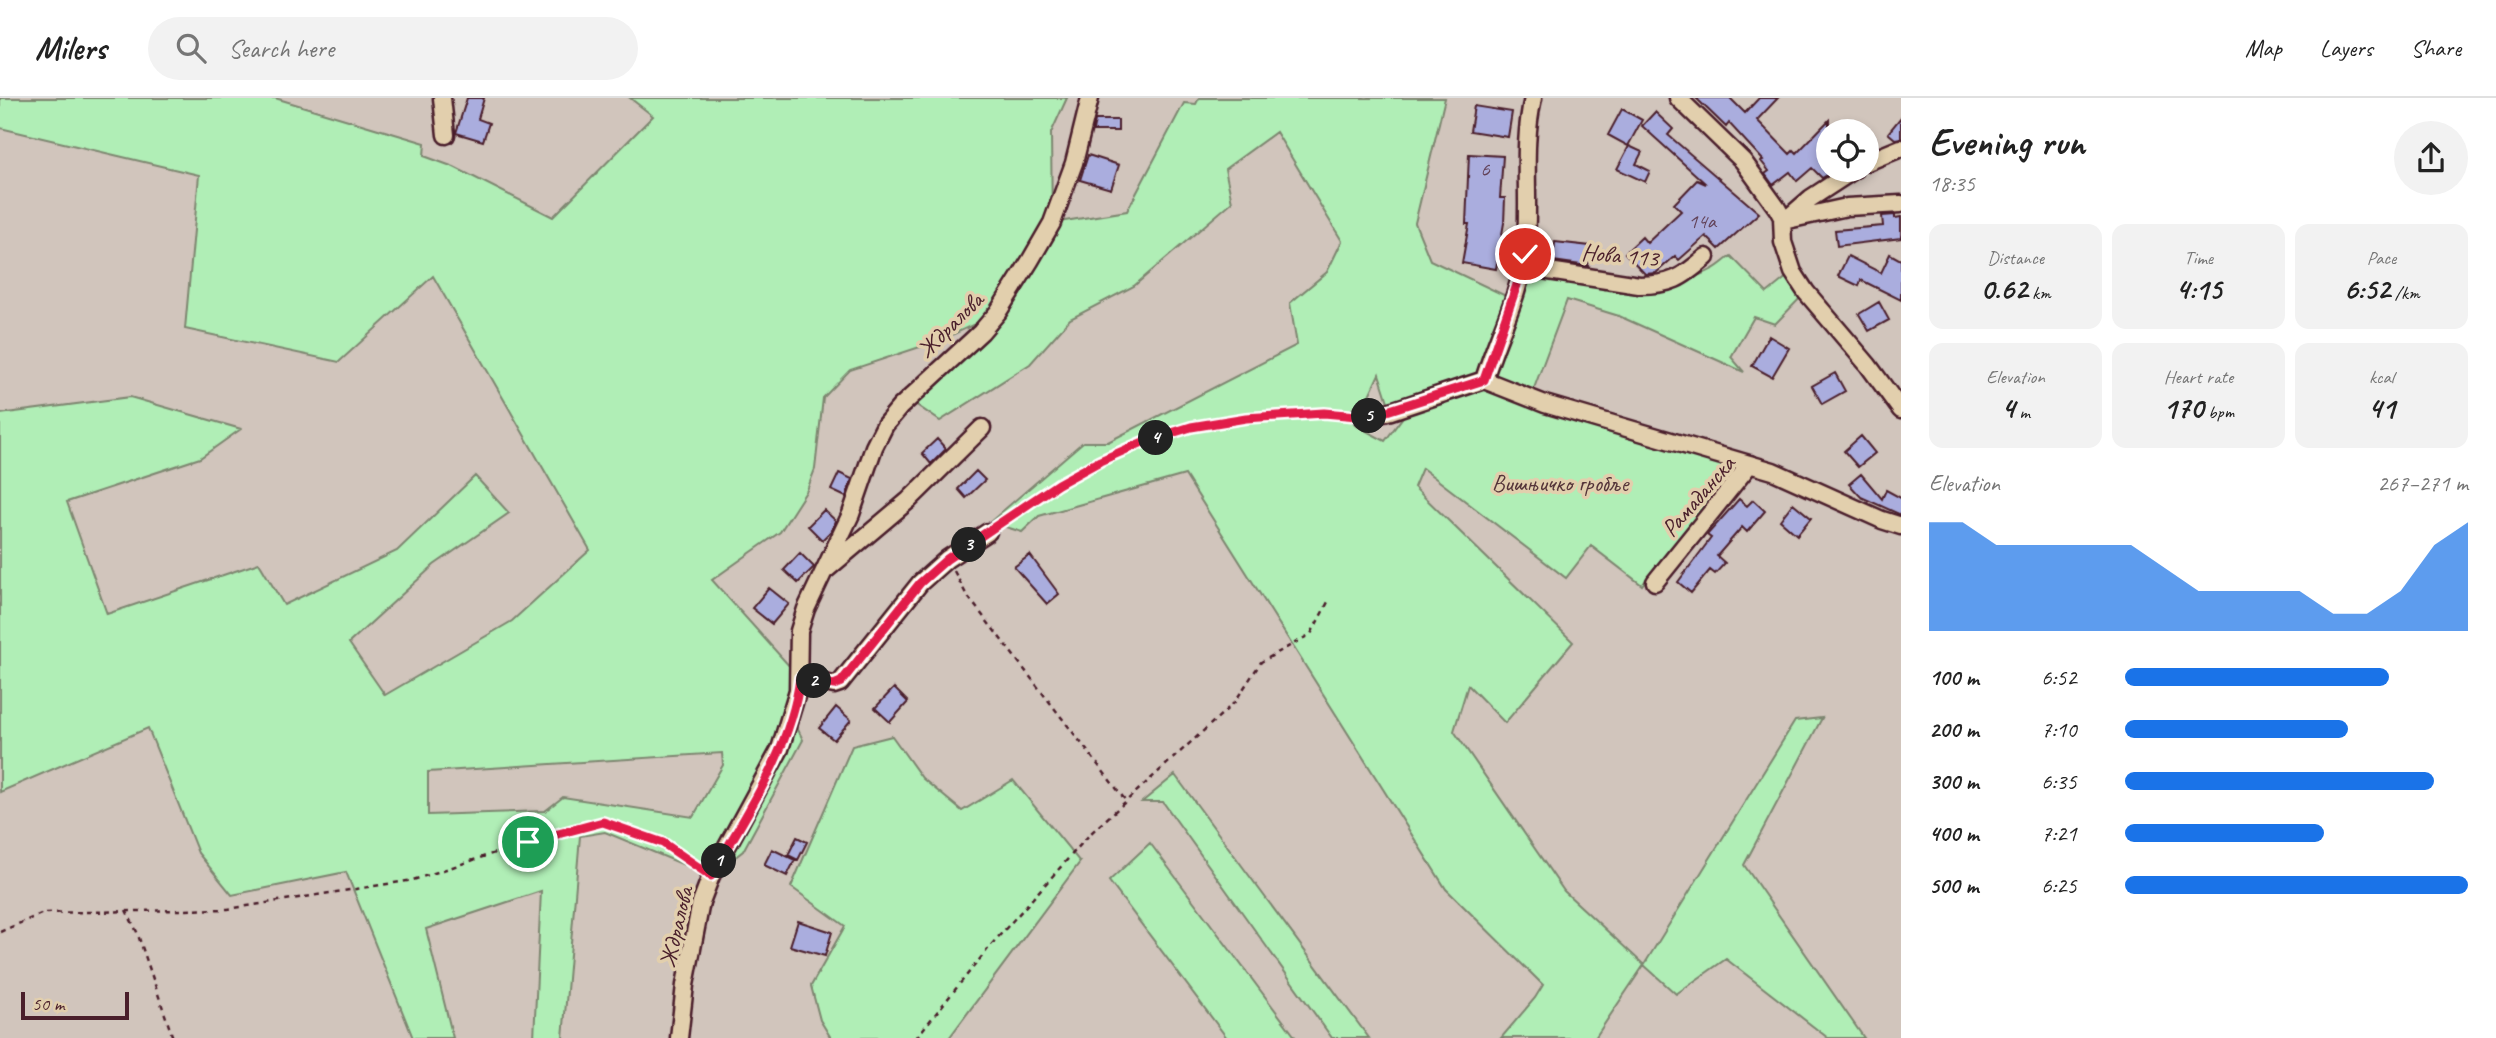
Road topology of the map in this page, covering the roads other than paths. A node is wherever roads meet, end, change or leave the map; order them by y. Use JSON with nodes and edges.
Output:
{"nodes":[{"id":1,"x":442,"y":98,"type":"edge"},
{"id":2,"x":1090,"y":98,"type":"edge"},
{"id":3,"x":1533,"y":98,"type":"edge"},
{"id":4,"x":1678,"y":98,"type":"edge"},
{"id":5,"x":446,"y":135,"type":"dead end"},
{"id":6,"x":1901,"y":148,"type":"edge"},
{"id":7,"x":1879,"y":157,"type":"edge"},
{"id":8,"x":1836,"y":182,"type":"edge"},
{"id":9,"x":1901,"y":204,"type":"edge"},
{"id":10,"x":1783,"y":221,"type":"junction"},
{"id":11,"x":1706,"y":257,"type":"dead end"},
{"id":12,"x":1523,"y":267,"type":"junction"},
{"id":13,"x":1484,"y":380,"type":"junction"},
{"id":14,"x":1901,"y":410,"type":"edge"},
{"id":15,"x":1360,"y":415,"type":"road end"},
{"id":16,"x":982,"y":428,"type":"dead end"},
{"id":17,"x":1750,"y":464,"type":"junction"},
{"id":18,"x":1901,"y":526,"type":"edge"},
{"id":19,"x":988,"y":532,"type":"road end"},
{"id":20,"x":823,"y":573,"type":"junction"},
{"id":21,"x":1655,"y":582,"type":"dead end"},
{"id":22,"x":800,"y":678,"type":"junction"},
{"id":23,"x":679,"y":1038,"type":"edge"}],
"edges":[{"from":1,"to":5,"type":"street"},
{"from":2,"to":20,"type":"street","name":"Ждралова"},
{"from":3,"to":12,"type":"street"},
{"from":4,"to":10,"type":"street"},
{"from":6,"to":7,"type":"street"},
{"from":8,"to":10,"type":"street"},
{"from":9,"to":10,"type":"street"},
{"from":10,"to":14,"type":"street"},
{"from":11,"to":12,"type":"street","name":"Нова 113"},
{"from":12,"to":13,"type":"street"},
{"from":13,"to":15,"type":"street"},
{"from":13,"to":17,"type":"street"},
{"from":16,"to":20,"type":"street","name":"Ждралова"},
{"from":17,"to":18,"type":"street","name":"Рамаданска"},
{"from":17,"to":21,"type":"street","name":"Рамаданска"},
{"from":19,"to":22,"type":"street"},
{"from":20,"to":22,"type":"street","name":"Ждралова"},
{"from":22,"to":23,"type":"street","name":"Ждралова"}]}
